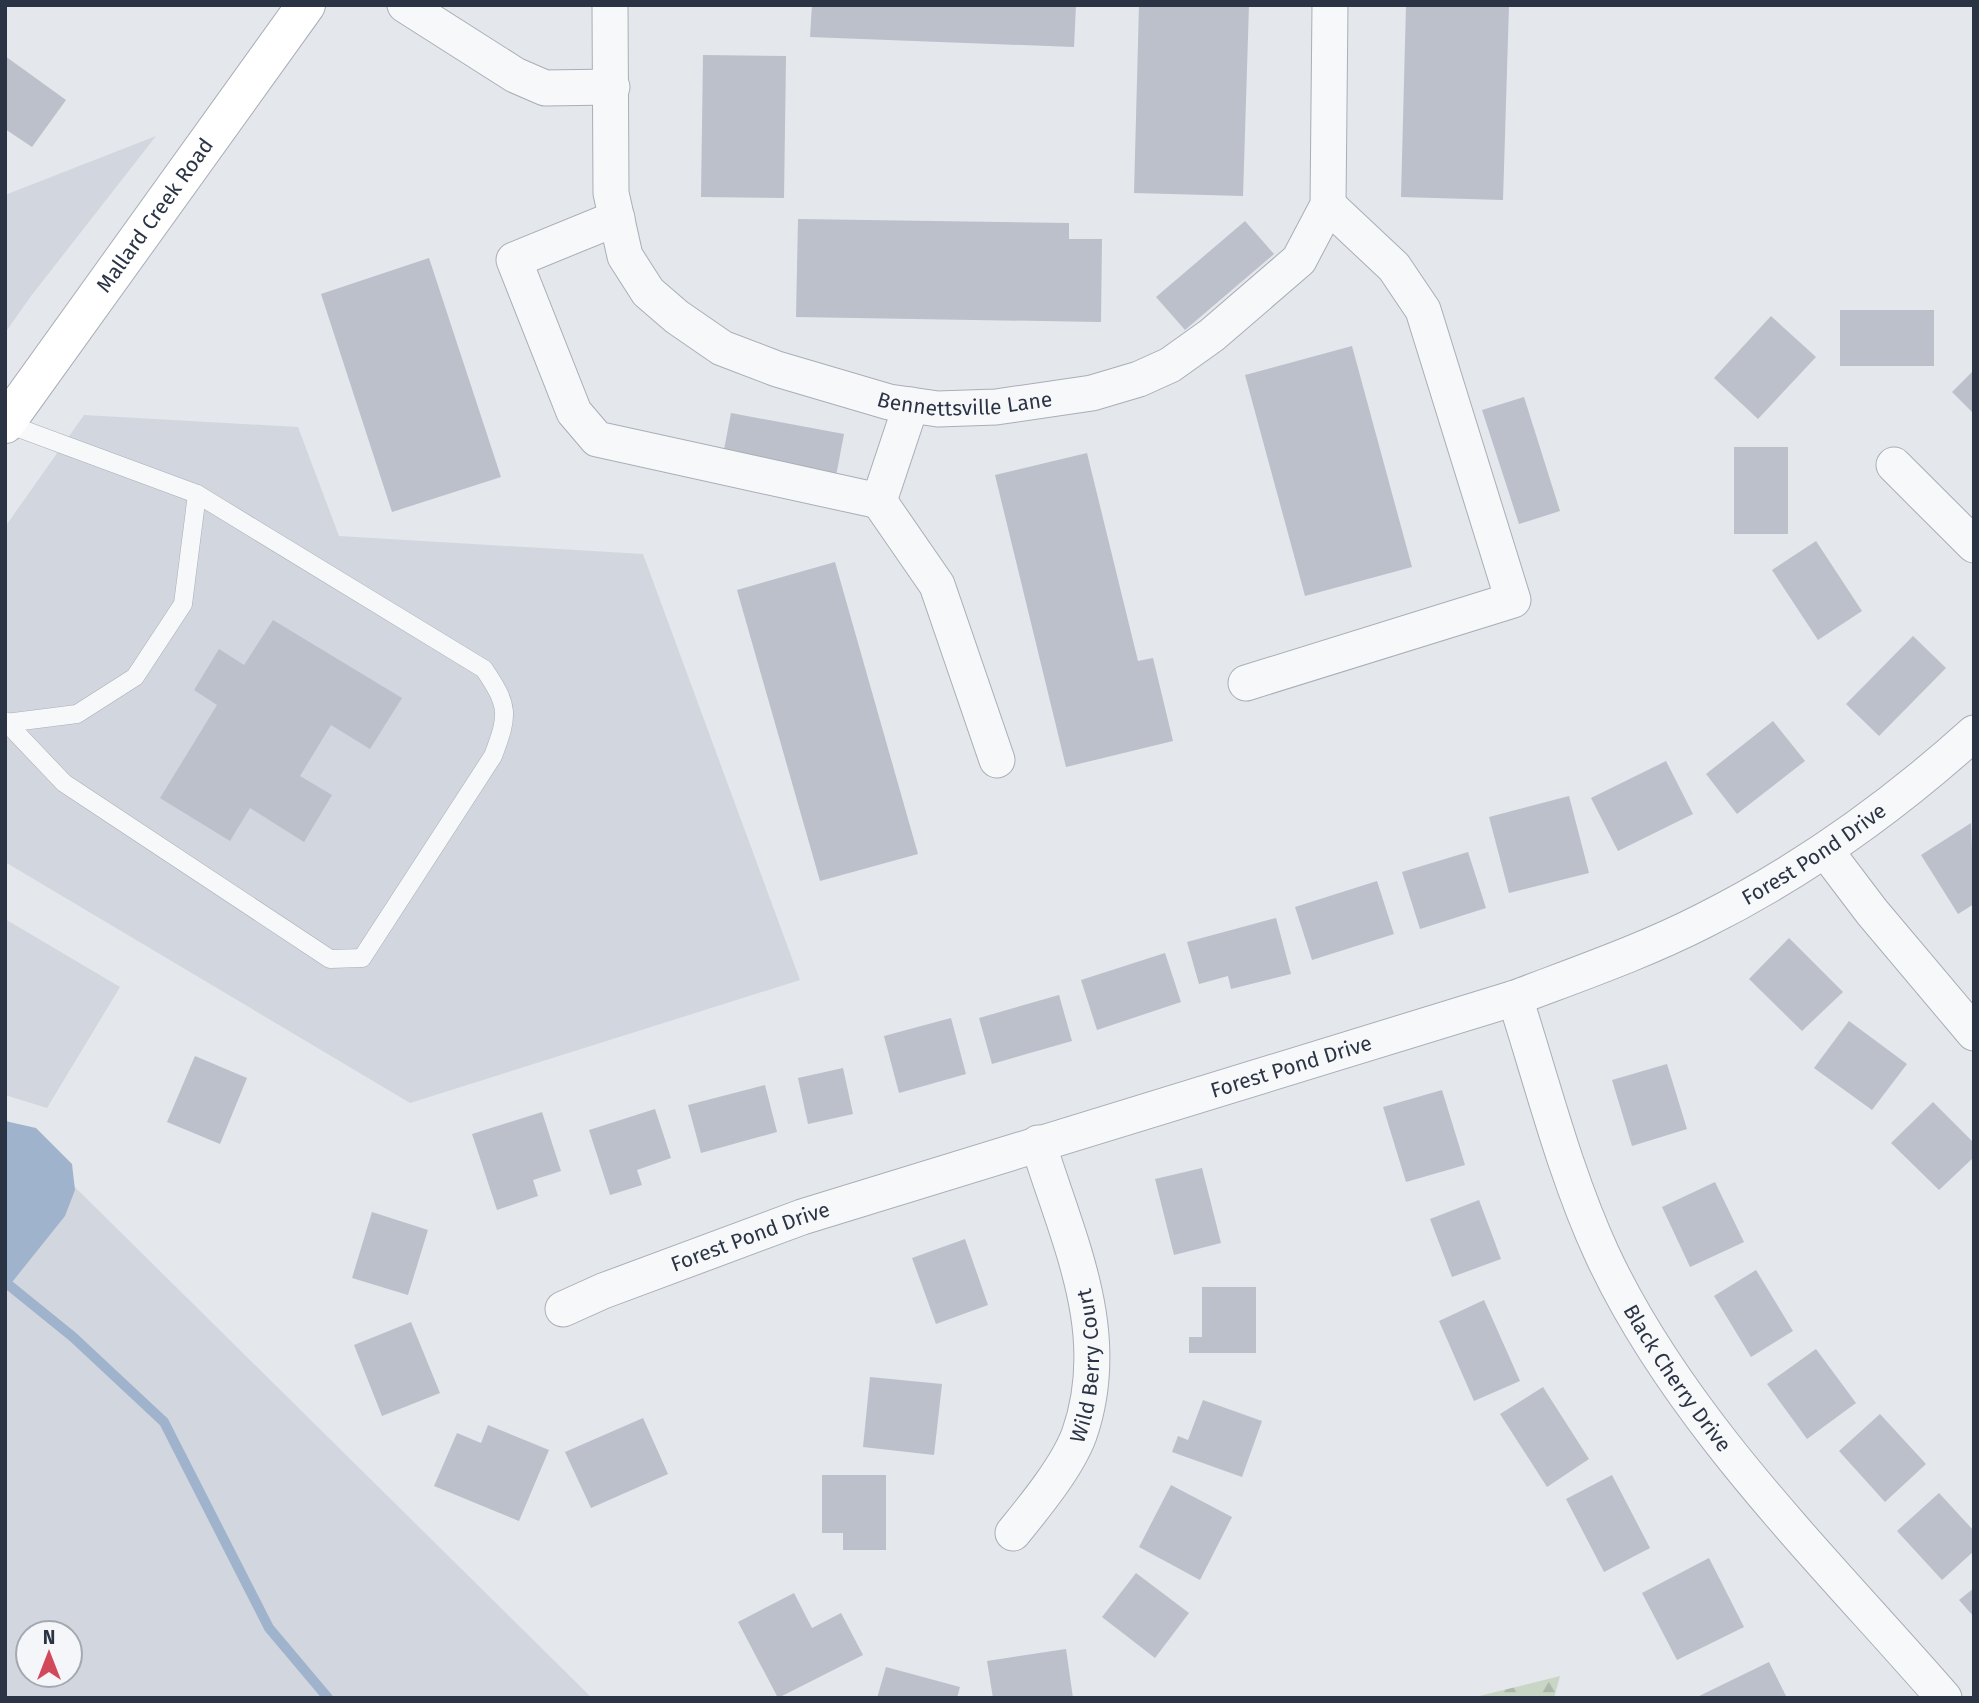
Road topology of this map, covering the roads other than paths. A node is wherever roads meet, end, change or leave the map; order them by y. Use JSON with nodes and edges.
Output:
{"nodes":[{"id":1,"x":306,"y":5,"type":"edge"},
{"id":2,"x":405,"y":5,"type":"edge"},
{"id":3,"x":610,"y":5,"type":"edge"},
{"id":4,"x":1330,"y":5,"type":"edge"},
{"id":5,"x":612,"y":87,"type":"junction"},
{"id":6,"x":1328,"y":205,"type":"junction"},
{"id":7,"x":617,"y":218,"type":"junction"},
{"id":8,"x":911,"y":405,"type":"junction"},
{"id":9,"x":5,"y":423,"type":"edge"},
{"id":10,"x":1894,"y":465,"type":"dead end"},
{"id":11,"x":197,"y":494,"type":"junction"},
{"id":12,"x":879,"y":501,"type":"junction"},
{"id":13,"x":1974,"y":545,"type":"edge"},
{"id":14,"x":1246,"y":683,"type":"dead end"},
{"id":15,"x":6,"y":722,"type":"edge"},
{"id":16,"x":1974,"y":733,"type":"edge"},
{"id":17,"x":997,"y":760,"type":"dead end"},
{"id":18,"x":1825,"y":850,"type":"junction"},
{"id":19,"x":1515,"y":998,"type":"junction"},
{"id":20,"x":1974,"y":1033,"type":"edge"},
{"id":21,"x":1038,"y":1143,"type":"junction"},
{"id":22,"x":563,"y":1309,"type":"dead end"},
{"id":23,"x":1013,"y":1532,"type":"dead end"},
{"id":24,"x":1944,"y":1698,"type":"edge"}],
"edges":[{"from":1,"to":9,"type":"main road","name":"Mallard Creek Road"},
{"from":2,"to":5,"type":"street"},
{"from":3,"to":5,"type":"street","name":"Bennettsville Lane"},
{"from":4,"to":6,"type":"street","name":"Bennettsville Lane"},
{"from":5,"to":7,"type":"street","name":"Bennettsville Lane"},
{"from":6,"to":8,"type":"street","name":"Bennettsville Lane"},
{"from":6,"to":14,"type":"street"},
{"from":7,"to":8,"type":"street","name":"Bennettsville Lane"},
{"from":7,"to":12,"type":"street"},
{"from":8,"to":12,"type":"street"},
{"from":9,"to":11,"type":"lane"},
{"from":10,"to":13,"type":"street"},
{"from":11,"to":15,"type":"lane"},
{"from":11,"to":15,"type":"lane"},
{"from":12,"to":17,"type":"street"},
{"from":16,"to":18,"type":"street","name":"Forest Pond Drive"},
{"from":18,"to":19,"type":"street","name":"Forest Pond Drive"},
{"from":18,"to":20,"type":"street"},
{"from":19,"to":21,"type":"street","name":"Forest Pond Drive"},
{"from":19,"to":24,"type":"street","name":"Black Cherry Drive"},
{"from":21,"to":22,"type":"street","name":"Forest Pond Drive"},
{"from":21,"to":23,"type":"street","name":"Wild Berry Court"}]}
